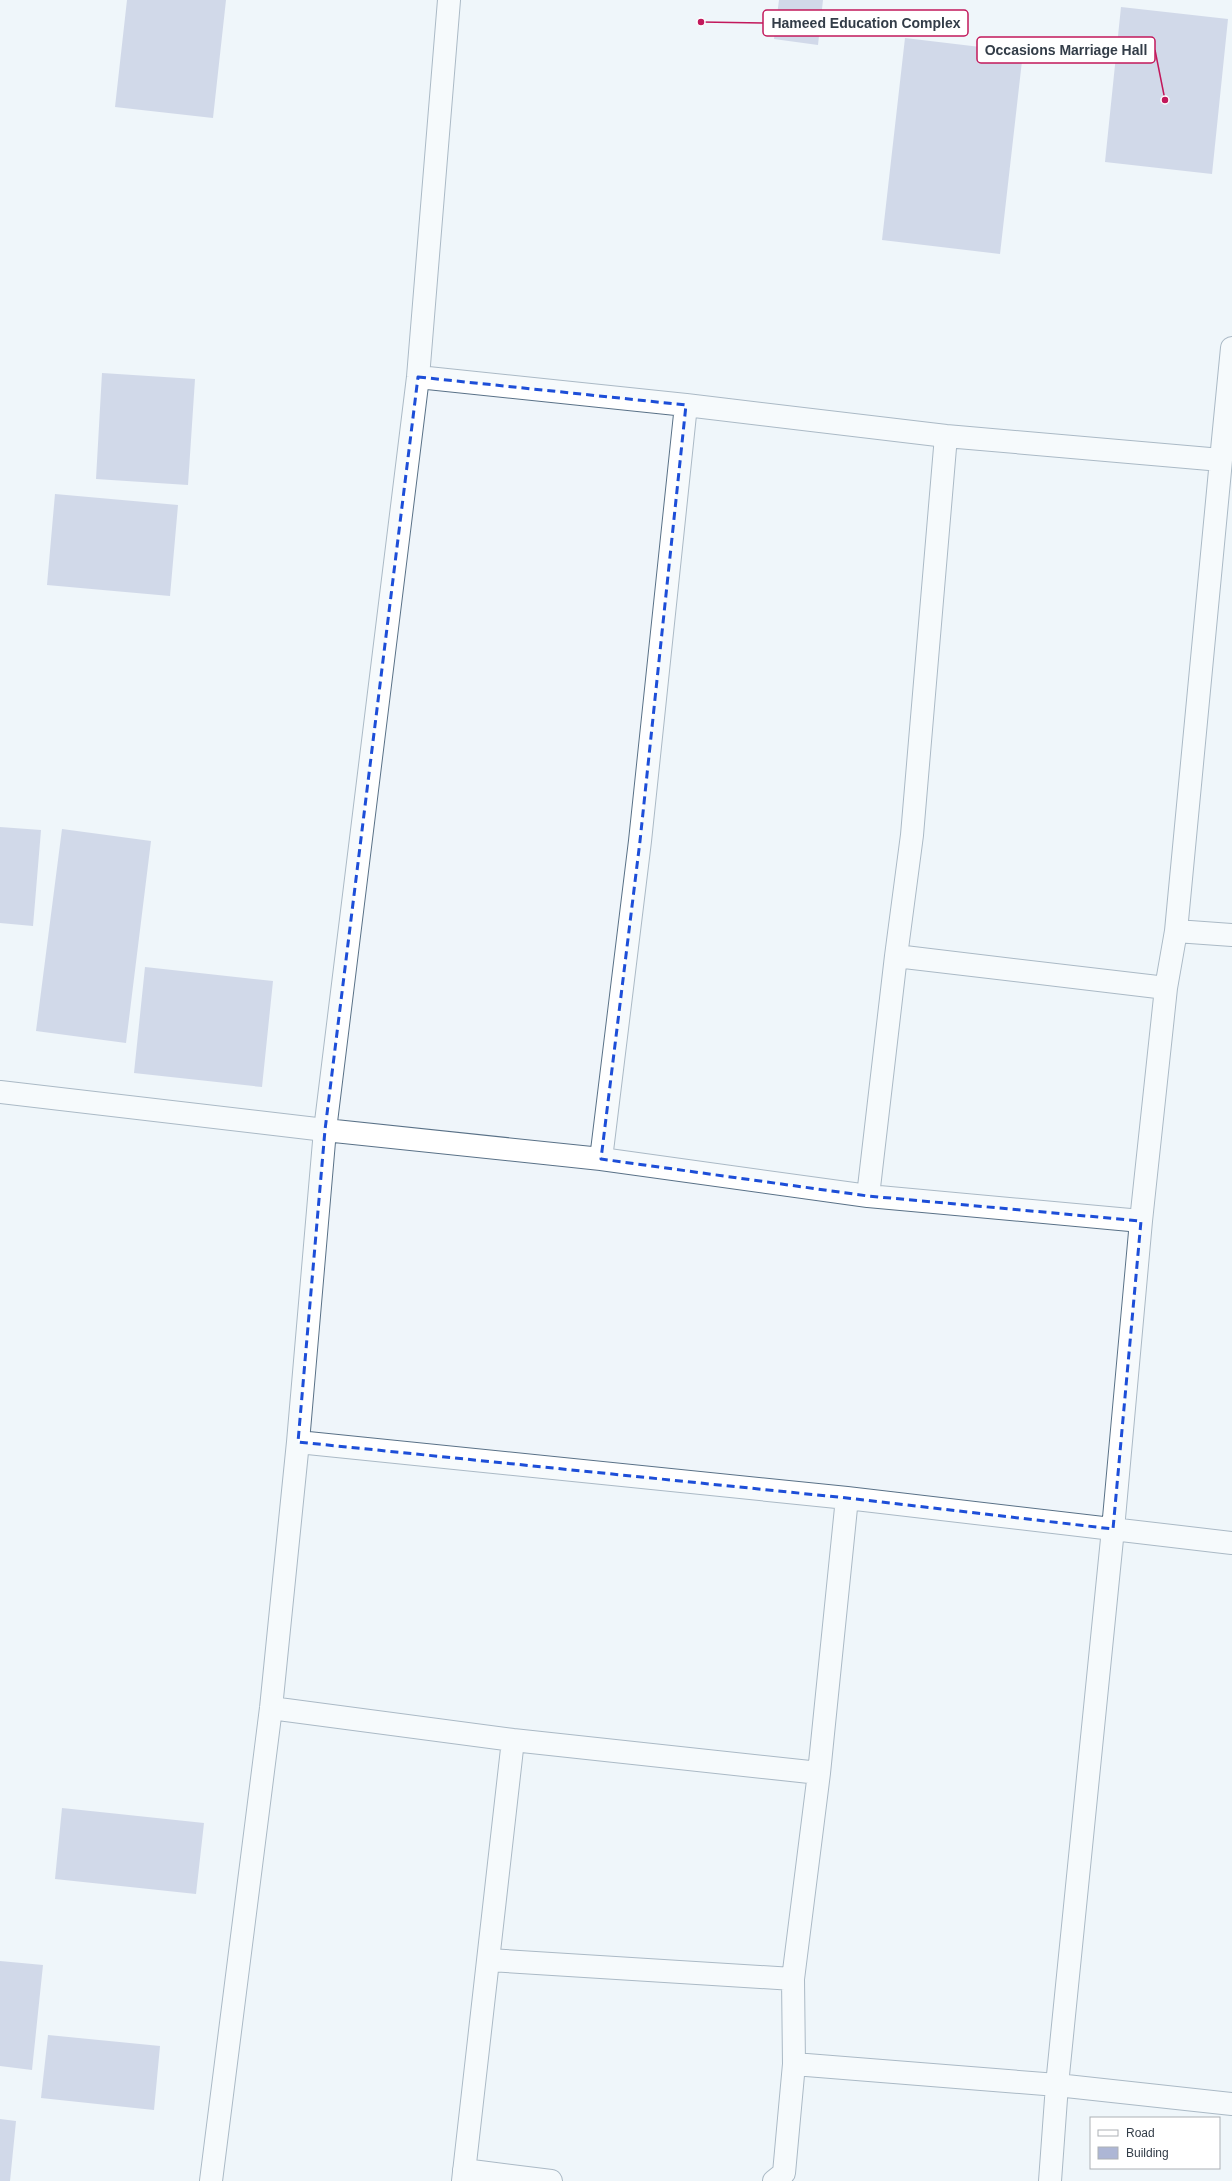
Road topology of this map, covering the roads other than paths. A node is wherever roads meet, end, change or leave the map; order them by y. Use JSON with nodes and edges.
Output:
{"nodes":[{"id":1,"x":449,"y":0,"type":"edge"},
{"id":2,"x":1232,"y":349,"type":"edge"},
{"id":3,"x":418,"y":377,"type":"junction"},
{"id":4,"x":686,"y":405,"type":"junction"},
{"id":5,"x":946,"y":436,"type":"junction"},
{"id":6,"x":1221,"y":460,"type":"junction"},
{"id":7,"x":1176,"y":931,"type":"junction"},
{"id":8,"x":1232,"y":934,"type":"edge"},
{"id":9,"x":896,"y":956,"type":"junction"},
{"id":10,"x":1166,"y":988,"type":"junction"},
{"id":11,"x":0,"y":1092,"type":"edge"},
{"id":12,"x":325,"y":1130,"type":"junction"},
{"id":13,"x":601,"y":1159,"type":"junction"},
{"id":14,"x":868,"y":1196,"type":"junction"},
{"id":15,"x":1141,"y":1221,"type":"junction"},
{"id":16,"x":298,"y":1442,"type":"junction"},
{"id":17,"x":847,"y":1498,"type":"junction"},
{"id":18,"x":1114,"y":1529,"type":"junction"},
{"id":19,"x":1232,"y":1543,"type":"edge"},
{"id":20,"x":271,"y":1708,"type":"junction"},
{"id":21,"x":513,"y":1740,"type":"junction"},
{"id":22,"x":819,"y":1773,"type":"junction"},
{"id":23,"x":489,"y":1960,"type":"junction"},
{"id":24,"x":793,"y":1979,"type":"junction"},
{"id":25,"x":794,"y":2064,"type":"junction"},
{"id":26,"x":1057,"y":2085,"type":"junction"},
{"id":27,"x":1232,"y":2104,"type":"edge"},
{"id":28,"x":463,"y":2175,"type":"edge"},
{"id":29,"x":210,"y":2181,"type":"edge"},
{"id":30,"x":551,"y":2181,"type":"edge"},
{"id":31,"x":774,"y":2181,"type":"edge"},
{"id":32,"x":1050,"y":2181,"type":"edge"}],
"edges":[{"from":1,"to":3,"type":"street"},
{"from":2,"to":6,"type":"street"},
{"from":3,"to":4,"type":"street"},
{"from":3,"to":12,"type":"street"},
{"from":4,"to":5,"type":"street"},
{"from":4,"to":13,"type":"street"},
{"from":5,"to":6,"type":"street"},
{"from":5,"to":9,"type":"street"},
{"from":6,"to":7,"type":"street"},
{"from":7,"to":8,"type":"street"},
{"from":7,"to":10,"type":"street"},
{"from":9,"to":10,"type":"street"},
{"from":9,"to":14,"type":"street"},
{"from":10,"to":15,"type":"street"},
{"from":11,"to":12,"type":"street"},
{"from":12,"to":13,"type":"street"},
{"from":12,"to":16,"type":"street"},
{"from":13,"to":14,"type":"street"},
{"from":14,"to":15,"type":"street"},
{"from":15,"to":18,"type":"street"},
{"from":16,"to":17,"type":"street"},
{"from":16,"to":20,"type":"street"},
{"from":17,"to":18,"type":"street"},
{"from":17,"to":22,"type":"street"},
{"from":18,"to":19,"type":"street"},
{"from":18,"to":26,"type":"street"},
{"from":20,"to":21,"type":"street"},
{"from":20,"to":29,"type":"street"},
{"from":21,"to":22,"type":"street"},
{"from":21,"to":23,"type":"street"},
{"from":22,"to":24,"type":"street"},
{"from":23,"to":24,"type":"street"},
{"from":23,"to":28,"type":"street"},
{"from":24,"to":25,"type":"street"},
{"from":25,"to":26,"type":"street"},
{"from":25,"to":31,"type":"street"},
{"from":26,"to":27,"type":"street"},
{"from":26,"to":32,"type":"street"},
{"from":28,"to":30,"type":"street"}]}
